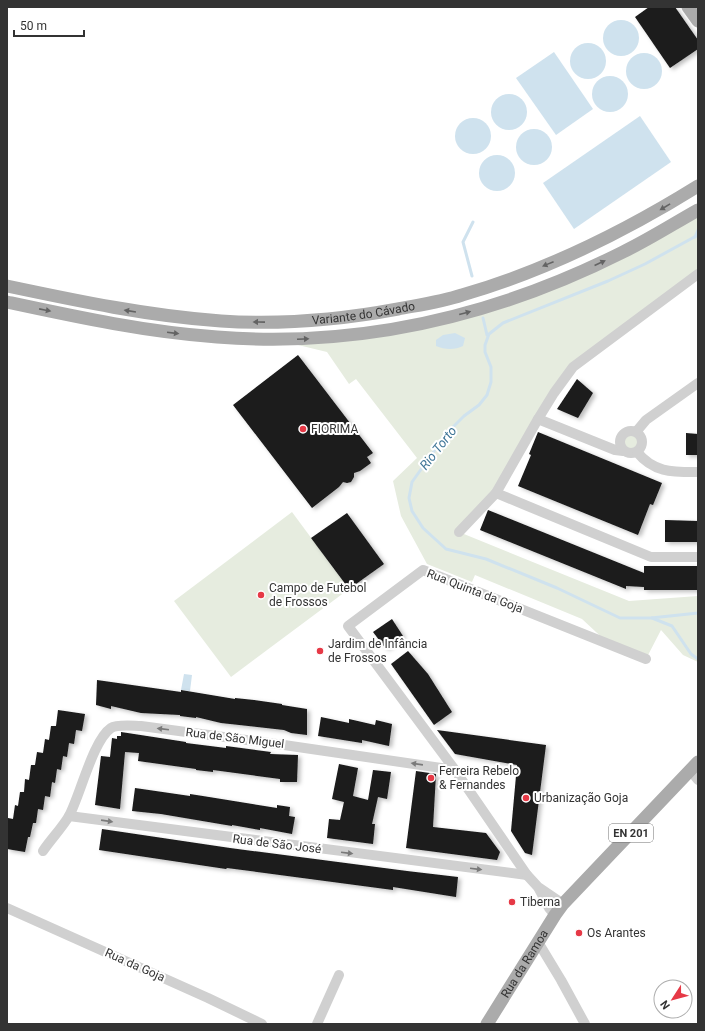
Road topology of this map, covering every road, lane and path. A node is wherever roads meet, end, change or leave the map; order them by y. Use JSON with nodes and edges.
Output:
{"nodes":[{"id":1,"x":688,"y":7,"type":"edge"},
{"id":2,"x":698,"y":21,"type":"edge"},
{"id":3,"x":698,"y":186,"type":"edge"},
{"id":4,"x":698,"y":210,"type":"edge"},
{"id":5,"x":698,"y":274,"type":"edge"},
{"id":6,"x":7,"y":286,"type":"edge"},
{"id":7,"x":7,"y":302,"type":"edge"},
{"id":8,"x":698,"y":383,"type":"edge"},
{"id":9,"x":538,"y":419,"type":"junction"},
{"id":10,"x":636,"y":432,"type":"junction"},
{"id":11,"x":623,"y":451,"type":"junction"},
{"id":12,"x":637,"y":452,"type":"junction"},
{"id":13,"x":698,"y":472,"type":"edge"},
{"id":14,"x":496,"y":493,"type":"junction"},
{"id":15,"x":459,"y":532,"type":"dead end"},
{"id":16,"x":698,"y":557,"type":"edge"},
{"id":17,"x":646,"y":659,"type":"dead end"},
{"id":18,"x":455,"y":770,"type":"junction"},
{"id":19,"x":695,"y":771,"type":"edge"},
{"id":20,"x":69,"y":816,"type":"junction"},
{"id":21,"x":43,"y":851,"type":"dead end"},
{"id":22,"x":528,"y":876,"type":"junction"},
{"id":23,"x":538,"y":887,"type":"junction"},
{"id":24,"x":563,"y":904,"type":"junction"},
{"id":25,"x":7,"y":908,"type":"edge"},
{"id":26,"x":555,"y":915,"type":"junction"},
{"id":27,"x":535,"y":948,"type":"junction"},
{"id":28,"x":338,"y":974,"type":"dead end"},
{"id":29,"x":262,"y":1024,"type":"edge"},
{"id":30,"x":317,"y":1024,"type":"edge"},
{"id":31,"x":487,"y":1024,"type":"edge"},
{"id":32,"x":585,"y":1024,"type":"edge"}],
"edges":[{"from":1,"to":2,"type":"main road"},
{"from":3,"to":6,"type":"main road","name":"Variante do Cávado","one_way":true},
{"from":7,"to":4,"type":"main road","name":"Variante do Cávado","one_way":true},
{"from":5,"to":9,"type":"street"},
{"from":8,"to":10,"type":"street"},
{"from":9,"to":11,"type":"street"},
{"from":9,"to":14,"type":"street"},
{"from":10,"to":11,"type":"street"},
{"from":10,"to":12,"type":"street"},
{"from":11,"to":12,"type":"street"},
{"from":12,"to":13,"type":"street"},
{"from":14,"to":15,"type":"street"},
{"from":14,"to":16,"type":"street"},
{"from":17,"to":18,"type":"street","name":"Rua Quinta da Goja"},
{"from":18,"to":20,"type":"street","name":"Rua de São Miguel","one_way":true},
{"from":18,"to":22,"type":"street","name":"Rua Quinta da Goja"},
{"from":19,"to":24,"type":"main road","number":"EN 201"},
{"from":20,"to":21,"type":"street"},
{"from":20,"to":22,"type":"street","name":"Rua de São José","one_way":true},
{"from":22,"to":23,"type":"street","name":"Rua Quinta da Goja"},
{"from":23,"to":24,"type":"street","name":"Rua Quinta da Goja"},
{"from":23,"to":26,"type":"street","name":"Rua Quinta da Goja"},
{"from":24,"to":26,"type":"main road","name":"Rua da Ramoa","number":"EN 201"},
{"from":25,"to":29,"type":"street","name":"Rua da Goja"},
{"from":26,"to":27,"type":"main road","name":"Rua da Ramoa","number":"EN 201"},
{"from":27,"to":31,"type":"main road","name":"Rua da Ramoa","number":"EN 201"},
{"from":27,"to":32,"type":"street"},
{"from":28,"to":30,"type":"street"}]}
